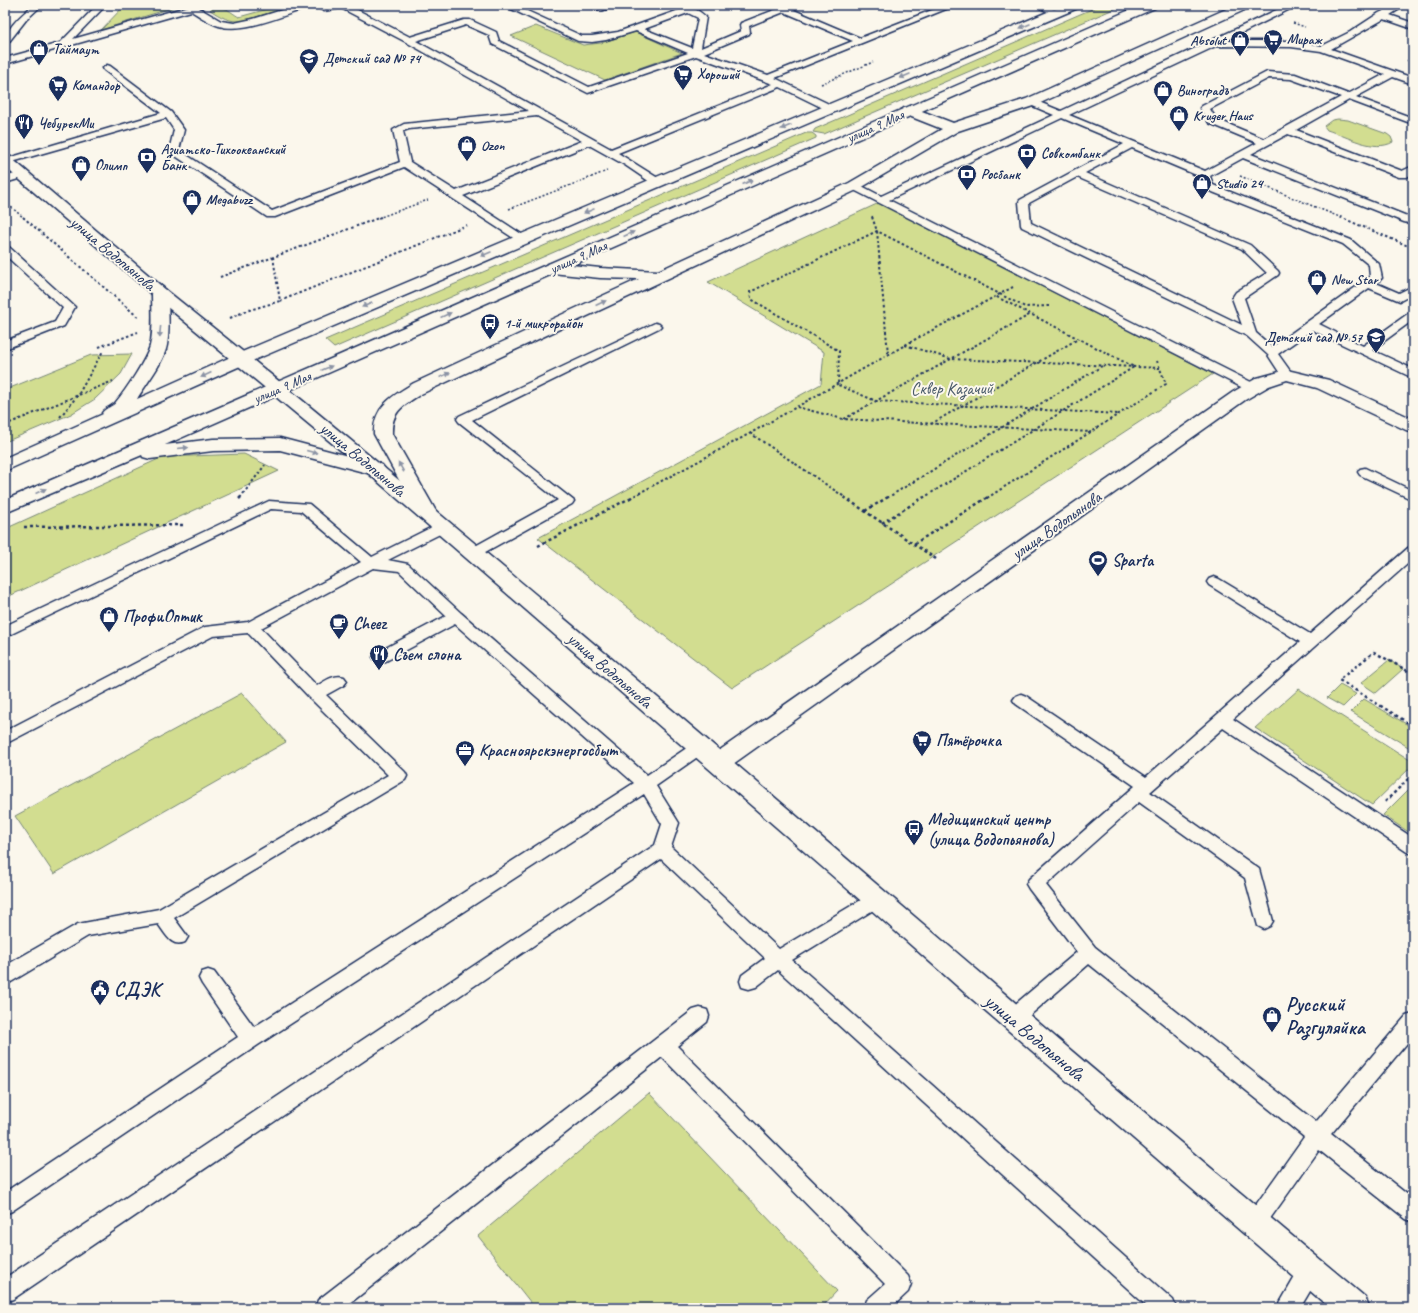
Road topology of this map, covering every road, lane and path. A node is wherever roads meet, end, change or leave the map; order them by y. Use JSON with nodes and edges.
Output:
{"nodes":[{"id":1,"x":38,"y":5,"type":"edge"},
{"id":2,"x":102,"y":5,"type":"edge"},
{"id":3,"x":202,"y":5,"type":"edge"},
{"id":4,"x":307,"y":5,"type":"edge"},
{"id":5,"x":507,"y":5,"type":"edge"},
{"id":6,"x":592,"y":5,"type":"edge"},
{"id":7,"x":614,"y":5,"type":"edge"},
{"id":8,"x":681,"y":5,"type":"edge"},
{"id":9,"x":774,"y":5,"type":"edge"},
{"id":10,"x":952,"y":5,"type":"edge"},
{"id":11,"x":1037,"y":5,"type":"edge"},
{"id":12,"x":1074,"y":5,"type":"edge"},
{"id":13,"x":1151,"y":5,"type":"edge"},
{"id":14,"x":1245,"y":5,"type":"edge"},
{"id":15,"x":1294,"y":5,"type":"edge"},
{"id":16,"x":1402,"y":5,"type":"edge"},
{"id":17,"x":193,"y":8,"type":"junction"},
{"id":18,"x":324,"y":9,"type":"dead end"},
{"id":19,"x":690,"y":9,"type":"junction"},
{"id":20,"x":784,"y":9,"type":"junction"},
{"id":21,"x":1056,"y":12,"type":"junction"},
{"id":22,"x":1382,"y":15,"type":"junction"},
{"id":23,"x":1413,"y":26,"type":"edge"},
{"id":24,"x":635,"y":28,"type":"junction"},
{"id":25,"x":409,"y":40,"type":"junction"},
{"id":26,"x":5,"y":41,"type":"edge"},
{"id":27,"x":859,"y":41,"type":"junction"},
{"id":28,"x":1213,"y":43,"type":"junction"},
{"id":29,"x":62,"y":45,"type":"junction"},
{"id":30,"x":1324,"y":49,"type":"junction"},
{"id":31,"x":696,"y":53,"type":"junction"},
{"id":32,"x":5,"y":61,"type":"edge"},
{"id":33,"x":873,"y":62,"type":"dead end"},
{"id":34,"x":107,"y":68,"type":"dead end"},
{"id":35,"x":1391,"y":74,"type":"junction"},
{"id":36,"x":768,"y":78,"type":"junction"},
{"id":37,"x":1413,"y":82,"type":"edge"},
{"id":38,"x":781,"y":84,"type":"junction"},
{"id":39,"x":799,"y":93,"type":"junction"},
{"id":40,"x":1350,"y":97,"type":"junction"},
{"id":41,"x":1031,"y":102,"type":"junction"},
{"id":42,"x":830,"y":108,"type":"junction"},
{"id":43,"x":909,"y":111,"type":"junction"},
{"id":44,"x":539,"y":113,"type":"junction"},
{"id":45,"x":168,"y":114,"type":"junction"},
{"id":46,"x":1062,"y":115,"type":"junction"},
{"id":47,"x":1413,"y":120,"type":"edge"},
{"id":48,"x":953,"y":128,"type":"junction"},
{"id":49,"x":1288,"y":130,"type":"junction"},
{"id":50,"x":589,"y":142,"type":"junction"},
{"id":51,"x":1266,"y":143,"type":"junction"},
{"id":52,"x":1132,"y":144,"type":"junction"},
{"id":53,"x":610,"y":153,"type":"junction"},
{"id":54,"x":1244,"y":155,"type":"junction"},
{"id":55,"x":6,"y":161,"type":"edge"},
{"id":56,"x":405,"y":163,"type":"junction"},
{"id":57,"x":628,"y":163,"type":"junction"},
{"id":58,"x":1219,"y":168,"type":"junction"},
{"id":59,"x":1413,"y":169,"type":"edge"},
{"id":60,"x":1078,"y":174,"type":"junction"},
{"id":61,"x":21,"y":175,"type":"junction"},
{"id":62,"x":1205,"y":175,"type":"junction"},
{"id":63,"x":5,"y":180,"type":"edge"},
{"id":64,"x":657,"y":182,"type":"junction"},
{"id":65,"x":854,"y":186,"type":"junction"},
{"id":66,"x":453,"y":193,"type":"junction"},
{"id":67,"x":880,"y":198,"type":"junction"},
{"id":68,"x":5,"y":202,"type":"edge"},
{"id":69,"x":488,"y":216,"type":"junction"},
{"id":70,"x":1408,"y":220,"type":"dead end"},
{"id":71,"x":877,"y":231,"type":"junction"},
{"id":72,"x":522,"y":239,"type":"junction"},
{"id":73,"x":1413,"y":248,"type":"edge"},
{"id":74,"x":5,"y":249,"type":"edge"},
{"id":75,"x":273,"y":257,"type":"junction"},
{"id":76,"x":552,"y":268,"type":"junction"},
{"id":77,"x":662,"y":275,"type":"junction"},
{"id":78,"x":1033,"y":276,"type":"junction"},
{"id":79,"x":220,"y":277,"type":"dead end"},
{"id":80,"x":1368,"y":284,"type":"junction"},
{"id":81,"x":1413,"y":290,"type":"edge"},
{"id":82,"x":160,"y":293,"type":"junction"},
{"id":83,"x":998,"y":294,"type":"junction"},
{"id":84,"x":995,"y":296,"type":"junction"},
{"id":85,"x":1400,"y":298,"type":"junction"},
{"id":86,"x":280,"y":301,"type":"junction"},
{"id":87,"x":1412,"y":303,"type":"dead end"},
{"id":88,"x":1056,"y":306,"type":"dead end"},
{"id":89,"x":1031,"y":314,"type":"junction"},
{"id":90,"x":1413,"y":315,"type":"edge"},
{"id":91,"x":139,"y":318,"type":"dead end"},
{"id":92,"x":230,"y":318,"type":"dead end"},
{"id":93,"x":1312,"y":325,"type":"junction"},
{"id":94,"x":655,"y":326,"type":"dead end"},
{"id":95,"x":144,"y":330,"type":"dead end"},
{"id":96,"x":1251,"y":334,"type":"junction"},
{"id":97,"x":1078,"y":338,"type":"junction"},
{"id":98,"x":5,"y":345,"type":"edge"},
{"id":99,"x":905,"y":345,"type":"junction"},
{"id":100,"x":99,"y":347,"type":"dead end"},
{"id":101,"x":103,"y":350,"type":"dead end"},
{"id":102,"x":1364,"y":351,"type":"junction"},
{"id":103,"x":1272,"y":353,"type":"junction"},
{"id":104,"x":888,"y":354,"type":"junction"},
{"id":105,"x":1154,"y":356,"type":"dead end"},
{"id":106,"x":241,"y":359,"type":"junction"},
{"id":107,"x":951,"y":359,"type":"junction"},
{"id":108,"x":1036,"y":363,"type":"junction"},
{"id":109,"x":1102,"y":366,"type":"junction"},
{"id":110,"x":1134,"y":367,"type":"junction"},
{"id":111,"x":1160,"y":368,"type":"junction"},
{"id":112,"x":1413,"y":374,"type":"edge"},
{"id":113,"x":1287,"y":375,"type":"junction"},
{"id":114,"x":118,"y":380,"type":"dead end"},
{"id":115,"x":838,"y":385,"type":"junction"},
{"id":116,"x":1253,"y":388,"type":"junction"},
{"id":117,"x":278,"y":389,"type":"junction"},
{"id":118,"x":78,"y":395,"type":"junction"},
{"id":119,"x":876,"y":401,"type":"junction"},
{"id":120,"x":796,"y":406,"type":"junction"},
{"id":121,"x":962,"y":406,"type":"junction"},
{"id":122,"x":1032,"y":409,"type":"junction"},
{"id":123,"x":1064,"y":411,"type":"junction"},
{"id":124,"x":1119,"y":414,"type":"junction"},
{"id":125,"x":58,"y":419,"type":"dead end"},
{"id":126,"x":843,"y":419,"type":"junction"},
{"id":127,"x":931,"y":424,"type":"junction"},
{"id":128,"x":5,"y":426,"type":"edge"},
{"id":129,"x":1413,"y":426,"type":"edge"},
{"id":130,"x":1002,"y":427,"type":"junction"},
{"id":131,"x":1036,"y":429,"type":"junction"},
{"id":132,"x":1091,"y":432,"type":"junction"},
{"id":133,"x":750,"y":433,"type":"junction"},
{"id":134,"x":58,"y":442,"type":"junction"},
{"id":135,"x":267,"y":461,"type":"dead end"},
{"id":136,"x":104,"y":464,"type":"junction"},
{"id":137,"x":5,"y":465,"type":"edge"},
{"id":138,"x":375,"y":469,"type":"junction"},
{"id":139,"x":1365,"y":472,"type":"dead end"},
{"id":140,"x":1413,"y":496,"type":"edge"},
{"id":141,"x":236,"y":503,"type":"dead end"},
{"id":142,"x":5,"y":507,"type":"edge"},
{"id":143,"x":865,"y":511,"type":"junction"},
{"id":144,"x":435,"y":520,"type":"junction"},
{"id":145,"x":882,"y":523,"type":"junction"},
{"id":146,"x":189,"y":525,"type":"dead end"},
{"id":147,"x":24,"y":527,"type":"dead end"},
{"id":148,"x":914,"y":544,"type":"junction"},
{"id":149,"x":538,"y":546,"type":"dead end"},
{"id":150,"x":1413,"y":551,"type":"edge"},
{"id":151,"x":473,"y":553,"type":"junction"},
{"id":152,"x":936,"y":559,"type":"dead end"},
{"id":153,"x":371,"y":564,"type":"junction"},
{"id":154,"x":1214,"y":582,"type":"dead end"},
{"id":155,"x":456,"y":617,"type":"junction"},
{"id":156,"x":251,"y":627,"type":"junction"},
{"id":157,"x":5,"y":632,"type":"edge"},
{"id":158,"x":1310,"y":641,"type":"junction"},
{"id":159,"x":381,"y":657,"type":"dead end"},
{"id":160,"x":1413,"y":674,"type":"edge"},
{"id":161,"x":338,"y":680,"type":"dead end"},
{"id":162,"x":315,"y":694,"type":"junction"},
{"id":163,"x":1021,"y":700,"type":"dead end"},
{"id":164,"x":1221,"y":719,"type":"junction"},
{"id":165,"x":1413,"y":726,"type":"edge"},
{"id":166,"x":5,"y":738,"type":"edge"},
{"id":167,"x":709,"y":755,"type":"junction"},
{"id":168,"x":1413,"y":774,"type":"edge"},
{"id":169,"x":646,"y":784,"type":"junction"},
{"id":170,"x":1143,"y":790,"type":"junction"},
{"id":171,"x":1369,"y":818,"type":"junction"},
{"id":172,"x":1413,"y":847,"type":"edge"},
{"id":173,"x":662,"y":849,"type":"junction"},
{"id":174,"x":877,"y":899,"type":"junction"},
{"id":175,"x":162,"y":916,"type":"junction"},
{"id":176,"x":1264,"y":921,"type":"dead end"},
{"id":177,"x":179,"y":937,"type":"dead end"},
{"id":178,"x":1089,"y":953,"type":"junction"},
{"id":179,"x":778,"y":959,"type":"junction"},
{"id":180,"x":5,"y":976,"type":"edge"},
{"id":181,"x":208,"y":978,"type":"dead end"},
{"id":182,"x":750,"y":981,"type":"dead end"},
{"id":183,"x":700,"y":1016,"type":"dead end"},
{"id":184,"x":1013,"y":1018,"type":"junction"},
{"id":185,"x":1413,"y":1022,"type":"edge"},
{"id":186,"x":251,"y":1039,"type":"junction"},
{"id":187,"x":663,"y":1045,"type":"junction"},
{"id":188,"x":1317,"y":1136,"type":"junction"},
{"id":189,"x":5,"y":1204,"type":"edge"},
{"id":190,"x":1413,"y":1212,"type":"edge"},
{"id":191,"x":1255,"y":1224,"type":"junction"},
{"id":192,"x":1311,"y":1271,"type":"junction"},
{"id":193,"x":5,"y":1291,"type":"edge"},
{"id":194,"x":326,"y":1308,"type":"edge"},
{"id":195,"x":875,"y":1308,"type":"edge"},
{"id":196,"x":1165,"y":1308,"type":"edge"},
{"id":197,"x":1288,"y":1308,"type":"edge"},
{"id":198,"x":1354,"y":1308,"type":"edge"}],
"edges":[{"from":1,"to":26,"type":"lane"},
{"from":2,"to":29,"type":"lane"},
{"from":3,"to":17,"type":"lane"},
{"from":4,"to":17,"type":"lane"},
{"from":5,"to":24,"type":"lane"},
{"from":6,"to":7,"type":"lane"},
{"from":8,"to":19,"type":"lane"},
{"from":9,"to":20,"type":"lane"},
{"from":10,"to":27,"type":"lane"},
{"from":11,"to":21,"type":"lane"},
{"from":12,"to":21,"type":"street","name":"улица 9 Мая"},
{"from":13,"to":43,"type":"street","name":"улица 9 Мая"},
{"from":14,"to":41,"type":"street"},
{"from":15,"to":28,"type":"lane"},
{"from":16,"to":22,"type":"lane"},
{"from":17,"to":29,"type":"lane"},
{"from":18,"to":25,"type":"lane"},
{"from":19,"to":24,"type":"lane"},
{"from":19,"to":31,"type":"lane"},
{"from":20,"to":27,"type":"lane"},
{"from":20,"to":31,"type":"lane"},
{"from":21,"to":42,"type":"street","name":"улица 9 Мая","one_way":true},
{"from":22,"to":23,"type":"lane"},
{"from":22,"to":30,"type":"lane"},
{"from":24,"to":31,"type":"lane"},
{"from":25,"to":31,"type":"lane"},
{"from":25,"to":44,"type":"lane"},
{"from":27,"to":36,"type":"lane"},
{"from":28,"to":30,"type":"lane"},
{"from":28,"to":46,"type":"lane"},
{"from":29,"to":32,"type":"lane"},
{"from":30,"to":35,"type":"lane"},
{"from":31,"to":36,"type":"lane"},
{"from":33,"to":39,"type":"path"},
{"from":34,"to":45,"type":"lane"},
{"from":35,"to":37,"type":"lane"},
{"from":35,"to":40,"type":"lane"},
{"from":36,"to":38,"type":"lane"},
{"from":38,"to":39,"type":"lane"},
{"from":38,"to":53,"type":"lane"},
{"from":39,"to":42,"type":"lane"},
{"from":40,"to":47,"type":"lane"},
{"from":40,"to":49,"type":"lane"},
{"from":40,"to":51,"type":"lane"},
{"from":41,"to":46,"type":"lane"},
{"from":41,"to":48,"type":"street"},
{"from":42,"to":64,"type":"street","name":"улица 9 Мая","one_way":true},
{"from":43,"to":48,"type":"street"},
{"from":76,"to":43,"type":"street","name":"улица 9 Мая","one_way":true},
{"from":44,"to":50,"type":"lane"},
{"from":44,"to":56,"type":"lane"},
{"from":45,"to":55,"type":"lane"},
{"from":45,"to":56,"type":"lane"},
{"from":46,"to":52,"type":"lane"},
{"from":46,"to":67,"type":"lane"},
{"from":48,"to":65,"type":"street"},
{"from":49,"to":51,"type":"lane"},
{"from":49,"to":59,"type":"lane"},
{"from":50,"to":53,"type":"lane"},
{"from":50,"to":66,"type":"lane"},
{"from":51,"to":54,"type":"lane"},
{"from":52,"to":60,"type":"lane"},
{"from":52,"to":62,"type":"lane"},
{"from":53,"to":57,"type":"lane"},
{"from":54,"to":58,"type":"lane"},
{"from":54,"to":70,"type":"lane"},
{"from":55,"to":61,"type":"street","name":"улица Водопьянова"},
{"from":56,"to":66,"type":"lane"},
{"from":57,"to":64,"type":"lane"},
{"from":57,"to":69,"type":"path"},
{"from":58,"to":62,"type":"lane"},
{"from":58,"to":73,"type":"path"},
{"from":60,"to":96,"type":"lane"},
{"from":60,"to":96,"type":"lane"},
{"from":61,"to":63,"type":"lane"},
{"from":61,"to":82,"type":"street","name":"улица Водопьянова"},
{"from":62,"to":80,"type":"lane"},
{"from":64,"to":72,"type":"street","name":"улица 9 Мая","one_way":true},
{"from":65,"to":67,"type":"lane"},
{"from":65,"to":77,"type":"street"},
{"from":66,"to":69,"type":"lane"},
{"from":66,"to":75,"type":"path"},
{"from":67,"to":71,"type":"path"},
{"from":67,"to":78,"type":"lane"},
{"from":68,"to":91,"type":"path"},
{"from":69,"to":72,"type":"lane"},
{"from":69,"to":86,"type":"path"},
{"from":71,"to":83,"type":"path"},
{"from":71,"to":104,"type":"path"},
{"from":71,"to":115,"type":"path"},
{"from":72,"to":106,"type":"street","name":"улица 9 Мая","one_way":true},
{"from":74,"to":98,"type":"lane"},
{"from":75,"to":79,"type":"path"},
{"from":75,"to":86,"type":"path"},
{"from":76,"to":77,"type":"street"},
{"from":117,"to":76,"type":"street","name":"улица 9 Мая","one_way":true},
{"from":144,"to":77,"type":"street","one_way":true},
{"from":78,"to":83,"type":"path"},
{"from":78,"to":116,"type":"lane"},
{"from":80,"to":85,"type":"lane"},
{"from":80,"to":93,"type":"lane"},
{"from":81,"to":85,"type":"lane"},
{"from":82,"to":106,"type":"street","name":"улица Водопьянова"},
{"from":82,"to":134,"type":"street","one_way":true},
{"from":83,"to":84,"type":"path"},
{"from":83,"to":88,"type":"path"},
{"from":84,"to":89,"type":"path"},
{"from":84,"to":99,"type":"path"},
{"from":85,"to":87,"type":"lane"},
{"from":86,"to":92,"type":"path"},
{"from":89,"to":97,"type":"path"},
{"from":89,"to":107,"type":"path"},
{"from":90,"to":102,"type":"lane"},
{"from":93,"to":102,"type":"lane"},
{"from":93,"to":103,"type":"lane"},
{"from":94,"to":151,"type":"lane"},
{"from":95,"to":100,"type":"path"},
{"from":96,"to":103,"type":"lane"},
{"from":97,"to":108,"type":"path"},
{"from":97,"to":110,"type":"path"},
{"from":99,"to":104,"type":"path"},
{"from":99,"to":107,"type":"path"},
{"from":101,"to":118,"type":"path"},
{"from":102,"to":112,"type":"lane"},
{"from":103,"to":113,"type":"lane"},
{"from":104,"to":115,"type":"path"},
{"from":105,"to":111,"type":"path"},
{"from":106,"to":117,"type":"street","name":"улица Водопьянова"},
{"from":106,"to":134,"type":"street","name":"улица 9 Мая","one_way":true},
{"from":107,"to":108,"type":"path"},
{"from":107,"to":119,"type":"path"},
{"from":108,"to":109,"type":"path"},
{"from":108,"to":121,"type":"path"},
{"from":109,"to":110,"type":"path"},
{"from":109,"to":122,"type":"path"},
{"from":110,"to":111,"type":"path"},
{"from":110,"to":123,"type":"path"},
{"from":111,"to":124,"type":"path"},
{"from":113,"to":116,"type":"street","name":"улица Водопьянова"},
{"from":113,"to":129,"type":"street","name":"улица Водопьянова"},
{"from":114,"to":118,"type":"path"},
{"from":115,"to":119,"type":"path"},
{"from":115,"to":120,"type":"path"},
{"from":116,"to":167,"type":"street","name":"улица Водопьянова"},
{"from":117,"to":136,"type":"street","name":"улица 9 Мая"},
{"from":117,"to":138,"type":"street","name":"улица Водопьянова"},
{"from":118,"to":125,"type":"path"},
{"from":118,"to":128,"type":"path"},
{"from":119,"to":121,"type":"path"},
{"from":119,"to":126,"type":"path"},
{"from":120,"to":126,"type":"path"},
{"from":120,"to":133,"type":"path"},
{"from":121,"to":122,"type":"path"},
{"from":121,"to":127,"type":"path"},
{"from":122,"to":123,"type":"path"},
{"from":122,"to":130,"type":"path"},
{"from":123,"to":124,"type":"path"},
{"from":123,"to":131,"type":"path"},
{"from":124,"to":132,"type":"path"},
{"from":126,"to":127,"type":"path"},
{"from":127,"to":130,"type":"path"},
{"from":130,"to":131,"type":"path"},
{"from":130,"to":143,"type":"path"},
{"from":131,"to":132,"type":"path"},
{"from":131,"to":145,"type":"path"},
{"from":132,"to":148,"type":"path"},
{"from":133,"to":143,"type":"path"},
{"from":133,"to":149,"type":"path"},
{"from":134,"to":137,"type":"street","name":"улица 9 Мая"},
{"from":135,"to":141,"type":"path"},
{"from":136,"to":138,"type":"street","one_way":true},
{"from":142,"to":136,"type":"street","name":"улица 9 Мая","one_way":true},
{"from":138,"to":144,"type":"street","name":"улица Водопьянова"},
{"from":139,"to":140,"type":"lane"},
{"from":143,"to":145,"type":"path"},
{"from":144,"to":151,"type":"street","name":"улица Водопьянова"},
{"from":144,"to":153,"type":"lane"},
{"from":145,"to":148,"type":"path"},
{"from":146,"to":147,"type":"path"},
{"from":148,"to":152,"type":"path"},
{"from":150,"to":158,"type":"lane"},
{"from":151,"to":167,"type":"street","name":"улица Водопьянова"},
{"from":153,"to":155,"type":"lane"},
{"from":153,"to":156,"type":"lane"},
{"from":153,"to":157,"type":"lane"},
{"from":154,"to":158,"type":"lane"},
{"from":155,"to":159,"type":"lane"},
{"from":155,"to":169,"type":"lane"},
{"from":156,"to":162,"type":"lane"},
{"from":156,"to":166,"type":"lane"},
{"from":158,"to":164,"type":"lane"},
{"from":160,"to":165,"type":"path"},
{"from":161,"to":162,"type":"lane"},
{"from":162,"to":175,"type":"lane"},
{"from":163,"to":170,"type":"lane"},
{"from":164,"to":170,"type":"lane"},
{"from":164,"to":171,"type":"lane"},
{"from":167,"to":169,"type":"lane"},
{"from":167,"to":174,"type":"street","name":"улица Водопьянова"},
{"from":168,"to":171,"type":"path"},
{"from":169,"to":173,"type":"lane"},
{"from":169,"to":186,"type":"lane"},
{"from":170,"to":176,"type":"lane"},
{"from":170,"to":178,"type":"lane"},
{"from":171,"to":172,"type":"lane"},
{"from":173,"to":179,"type":"lane"},
{"from":173,"to":193,"type":"lane"},
{"from":174,"to":179,"type":"lane"},
{"from":174,"to":184,"type":"street","name":"улица Водопьянова"},
{"from":175,"to":177,"type":"lane"},
{"from":175,"to":180,"type":"lane"},
{"from":178,"to":184,"type":"lane"},
{"from":178,"to":188,"type":"lane"},
{"from":179,"to":182,"type":"lane"},
{"from":179,"to":196,"type":"lane"},
{"from":181,"to":186,"type":"lane"},
{"from":183,"to":187,"type":"lane"},
{"from":184,"to":191,"type":"street","name":"улица Водопьянова"},
{"from":185,"to":188,"type":"lane"},
{"from":186,"to":189,"type":"lane"},
{"from":187,"to":194,"type":"lane"},
{"from":187,"to":195,"type":"lane"},
{"from":188,"to":190,"type":"lane"},
{"from":188,"to":191,"type":"lane"},
{"from":191,"to":192,"type":"street","name":"улица Водопьянова"},
{"from":192,"to":197,"type":"lane"},
{"from":192,"to":198,"type":"street","name":"улица Водопьянова"}]}
